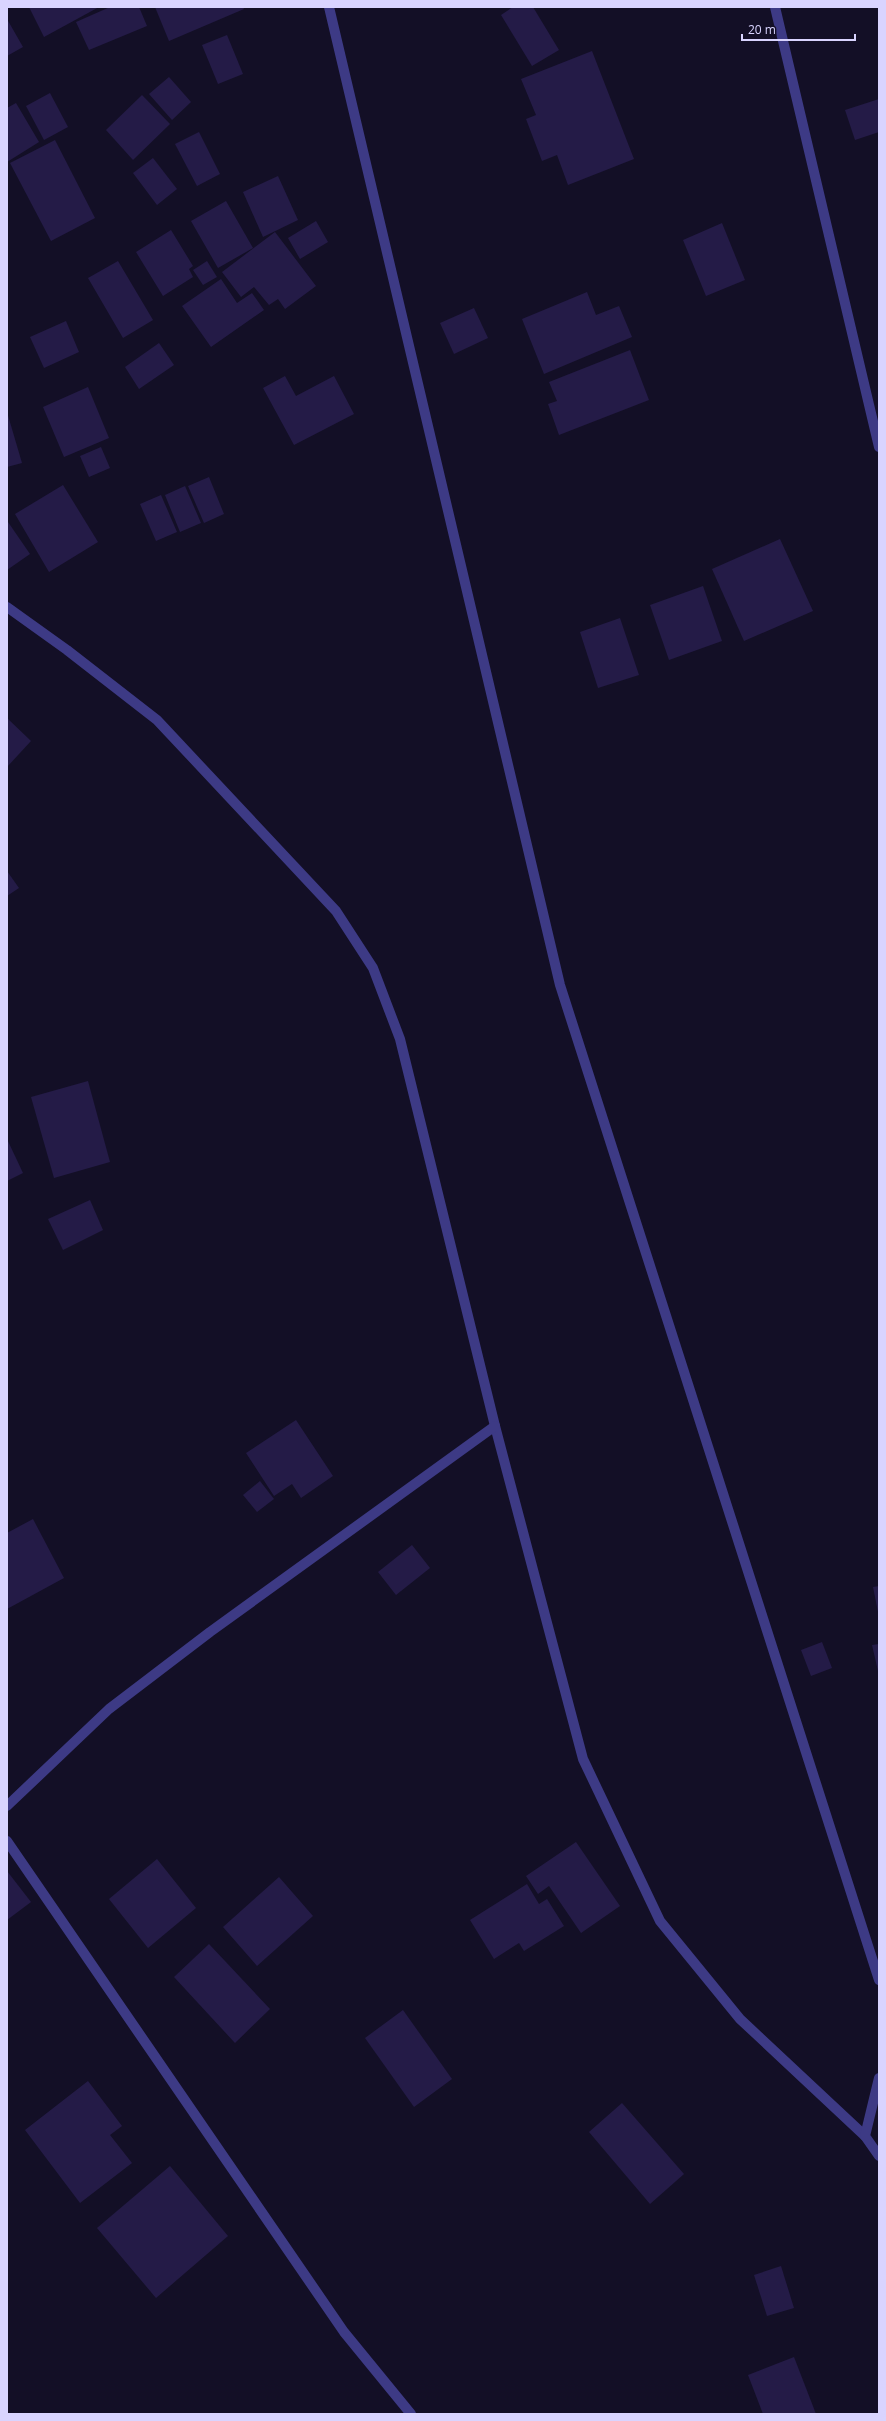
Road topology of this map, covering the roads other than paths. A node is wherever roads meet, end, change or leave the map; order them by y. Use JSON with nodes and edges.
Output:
{"nodes":[{"id":1,"x":329,"y":7,"type":"edge"},
{"id":2,"x":775,"y":7,"type":"edge"},
{"id":3,"x":879,"y":447,"type":"edge"},
{"id":4,"x":7,"y":607,"type":"edge"},
{"id":5,"x":495,"y":1426,"type":"junction"},
{"id":6,"x":7,"y":1806,"type":"edge"},
{"id":7,"x":7,"y":1842,"type":"edge"},
{"id":8,"x":879,"y":1980,"type":"edge"},
{"id":9,"x":879,"y":2078,"type":"edge"},
{"id":10,"x":865,"y":2136,"type":"junction"},
{"id":11,"x":879,"y":2156,"type":"edge"},
{"id":12,"x":411,"y":2414,"type":"edge"}],
"edges":[{"from":1,"to":8,"type":"street"},
{"from":2,"to":3,"type":"street"},
{"from":4,"to":5,"type":"street"},
{"from":5,"to":6,"type":"street"},
{"from":5,"to":10,"type":"street"},
{"from":7,"to":12,"type":"street"},
{"from":9,"to":10,"type":"street"},
{"from":10,"to":11,"type":"street"}]}
